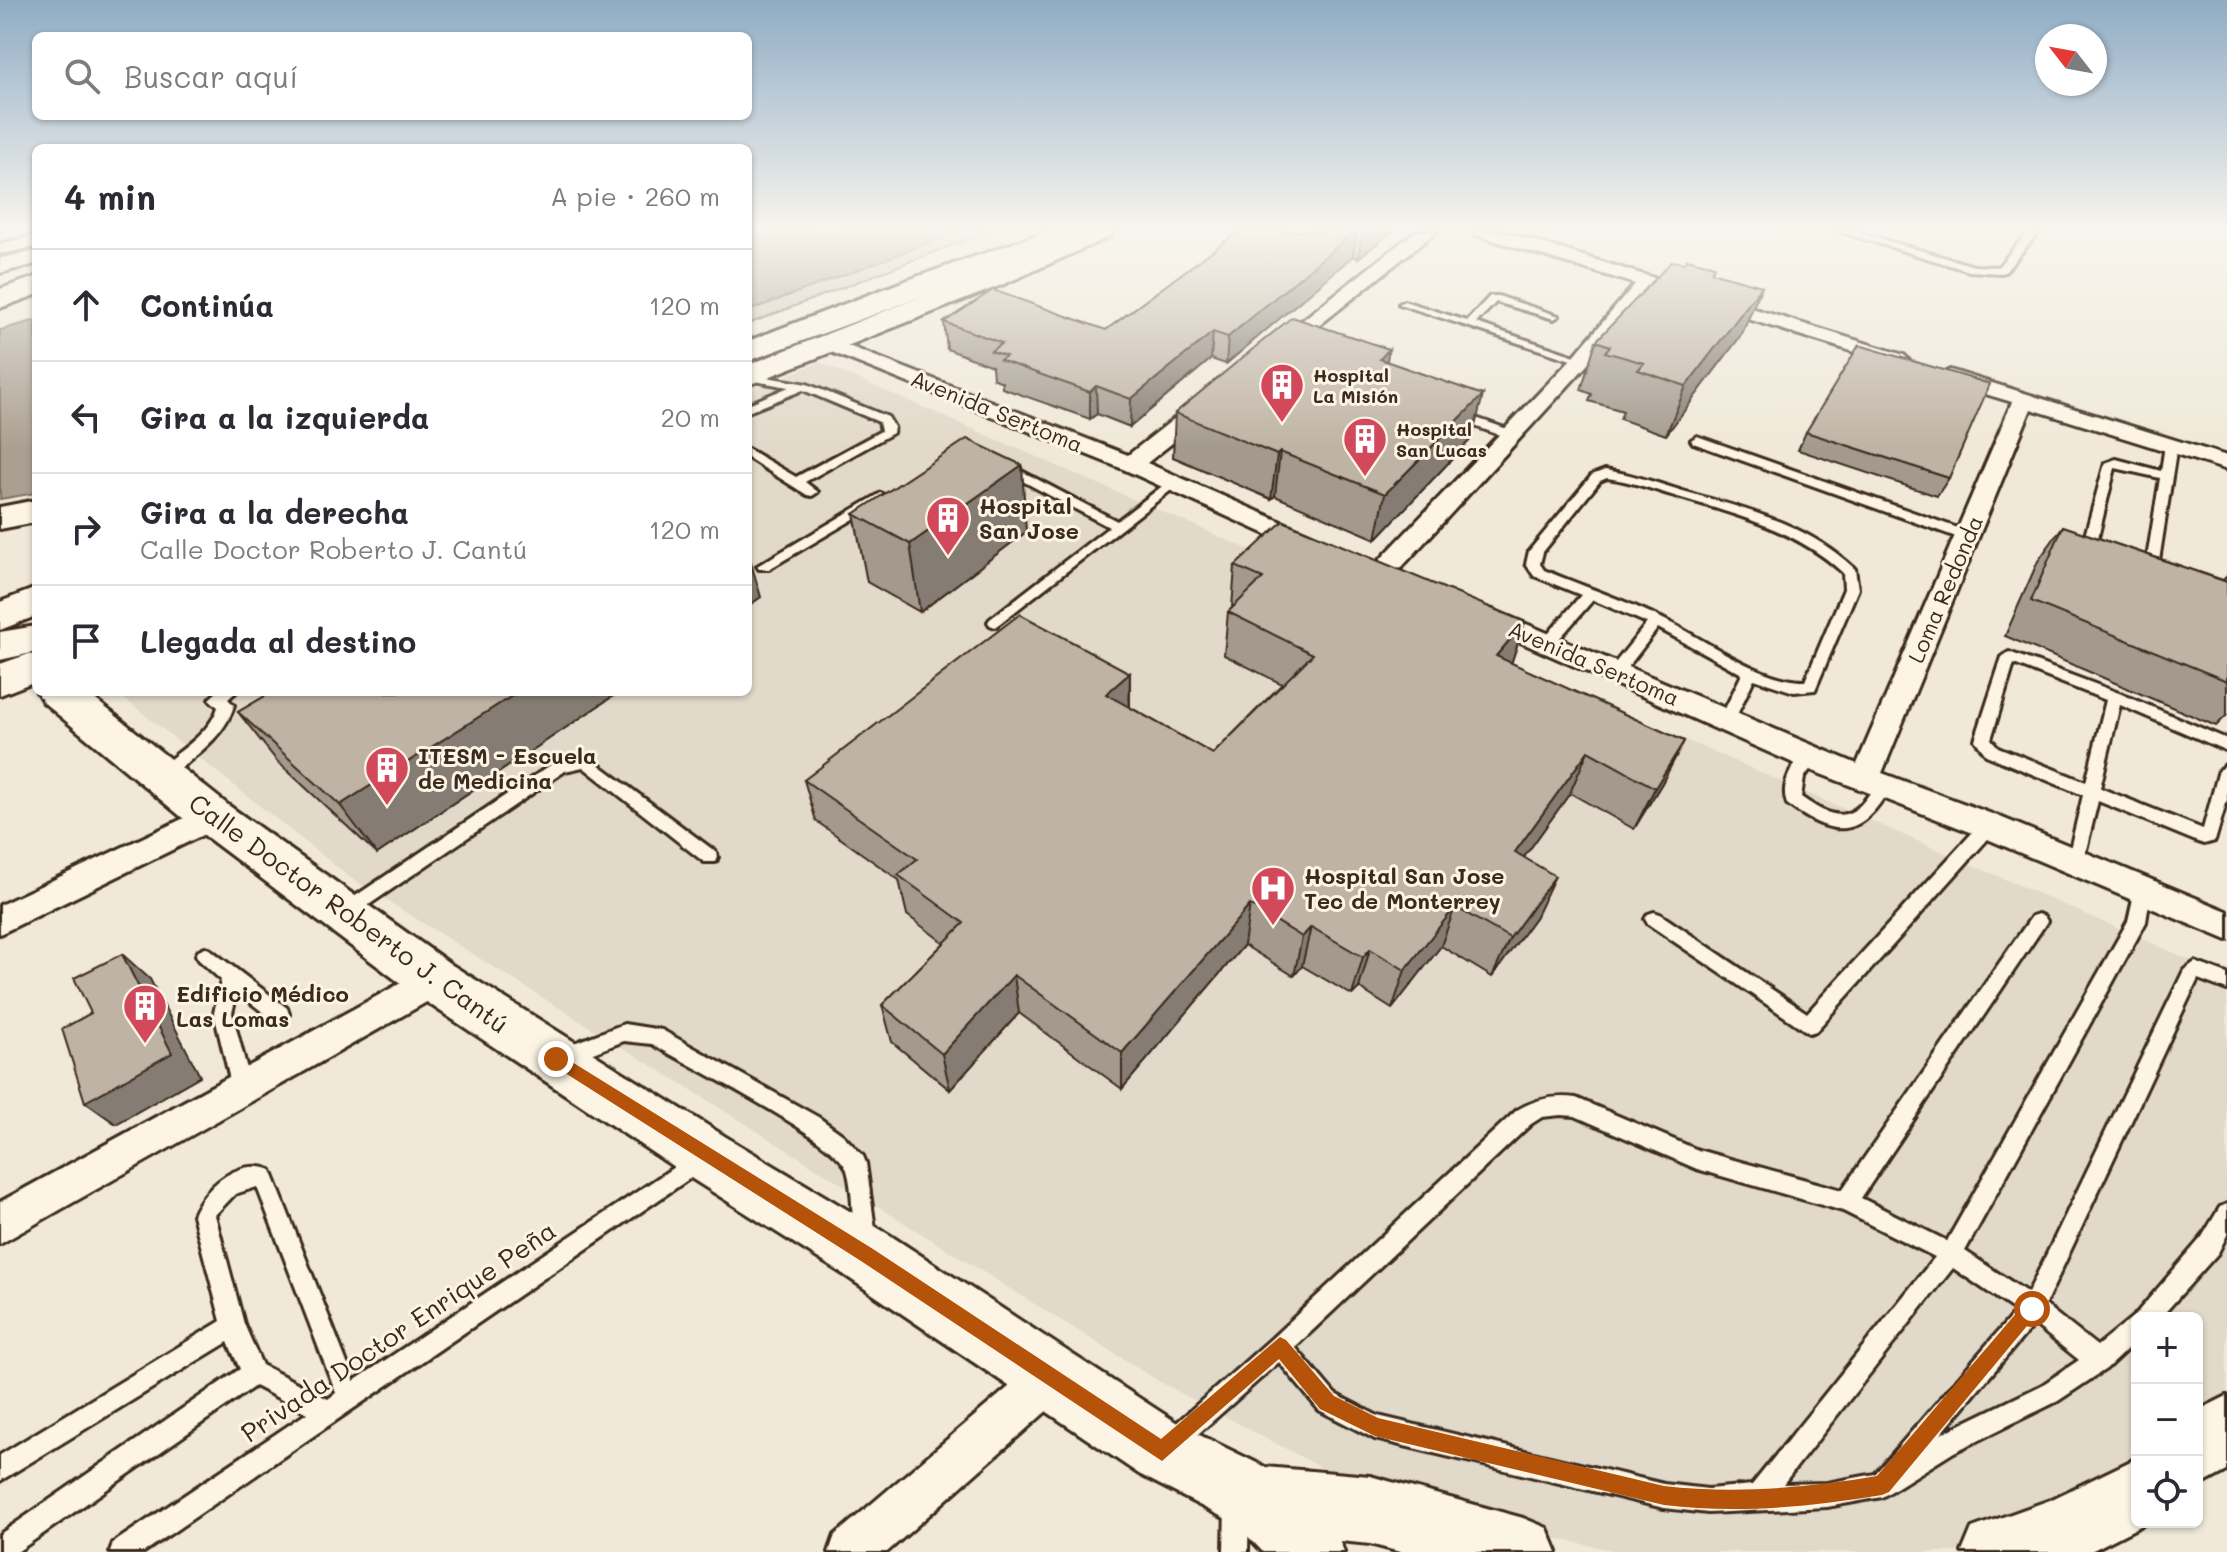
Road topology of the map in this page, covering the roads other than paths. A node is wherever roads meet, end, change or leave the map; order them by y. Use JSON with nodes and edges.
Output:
{"nodes":[{"id":1,"x":819,"y":303,"type":"edge"},
{"id":2,"x":872,"y":303,"type":"edge"},
{"id":3,"x":930,"y":303,"type":"edge"},
{"id":4,"x":1335,"y":303,"type":"edge"},
{"id":5,"x":1489,"y":303,"type":"edge"},
{"id":6,"x":1512,"y":303,"type":"edge"},
{"id":7,"x":1629,"y":303,"type":"edge"},
{"id":8,"x":1720,"y":303,"type":"edge"},
{"id":9,"x":1404,"y":304,"type":"dead end"},
{"id":10,"x":1554,"y":316,"type":"dead end"},
{"id":11,"x":1469,"y":325,"type":"junction"},
{"id":12,"x":752,"y":329,"type":"edge"},
{"id":13,"x":828,"y":344,"type":"junction"},
{"id":14,"x":752,"y":350,"type":"edge"},
{"id":15,"x":1267,"y":357,"type":"edge"},
{"id":16,"x":1581,"y":360,"type":"junction"},
{"id":17,"x":752,"y":375,"type":"edge"},
{"id":18,"x":752,"y":378,"type":"edge"},
{"id":19,"x":803,"y":386,"type":"junction"},
{"id":20,"x":1217,"y":396,"type":"edge"},
{"id":21,"x":2024,"y":399,"type":"junction"},
{"id":22,"x":752,"y":406,"type":"edge"},
{"id":23,"x":1443,"y":411,"type":"edge"},
{"id":24,"x":1512,"y":435,"type":"junction"},
{"id":25,"x":1697,"y":440,"type":"dead end"},
{"id":26,"x":2171,"y":445,"type":"junction"},
{"id":27,"x":752,"y":456,"type":"edge"},
{"id":28,"x":992,"y":460,"type":"edge"},
{"id":29,"x":2227,"y":463,"type":"edge"},
{"id":30,"x":1131,"y":464,"type":"junction"},
{"id":31,"x":2167,"y":476,"type":"junction"},
{"id":32,"x":794,"y":483,"type":"junction"},
{"id":33,"x":1173,"y":484,"type":"junction"},
{"id":34,"x":894,"y":489,"type":"edge"},
{"id":35,"x":812,"y":492,"type":"dead end"},
{"id":36,"x":32,"y":512,"type":"edge"},
{"id":37,"x":0,"y":518,"type":"edge"},
{"id":38,"x":1118,"y":527,"type":"junction"},
{"id":39,"x":1967,"y":536,"type":"junction"},
{"id":40,"x":764,"y":566,"type":"dead end"},
{"id":41,"x":2099,"y":566,"type":"edge"},
{"id":42,"x":1381,"y":574,"type":"junction"},
{"id":43,"x":2135,"y":578,"type":"edge"},
{"id":44,"x":1409,"y":586,"type":"edge"},
{"id":45,"x":1590,"y":594,"type":"junction"},
{"id":46,"x":1465,"y":609,"type":"edge"},
{"id":47,"x":1656,"y":621,"type":"junction"},
{"id":48,"x":995,"y":622,"type":"dead end"},
{"id":49,"x":1548,"y":643,"type":"junction"},
{"id":50,"x":1751,"y":670,"type":"junction"},
{"id":51,"x":1616,"y":672,"type":"junction"},
{"id":52,"x":77,"y":696,"type":"edge"},
{"id":53,"x":219,"y":696,"type":"edge"},
{"id":54,"x":2114,"y":697,"type":"junction"},
{"id":55,"x":1727,"y":721,"type":"junction"},
{"id":56,"x":2227,"y":745,"type":"edge"},
{"id":57,"x":1810,"y":758,"type":"junction"},
{"id":58,"x":2227,"y":770,"type":"edge"},
{"id":59,"x":161,"y":775,"type":"junction"},
{"id":60,"x":1874,"y":783,"type":"junction"},
{"id":61,"x":2092,"y":792,"type":"junction"},
{"id":62,"x":212,"y":817,"type":"junction"},
{"id":63,"x":1989,"y":826,"type":"junction"},
{"id":64,"x":710,"y":857,"type":"dead end"},
{"id":65,"x":2075,"y":862,"type":"junction"},
{"id":66,"x":2142,"y":890,"type":"junction"},
{"id":67,"x":343,"y":913,"type":"junction"},
{"id":68,"x":1654,"y":919,"type":"dead end"},
{"id":69,"x":0,"y":920,"type":"edge"},
{"id":70,"x":2038,"y":921,"type":"dead end"},
{"id":71,"x":2227,"y":926,"type":"edge"},
{"id":72,"x":205,"y":955,"type":"dead end"},
{"id":73,"x":231,"y":977,"type":"junction"},
{"id":74,"x":434,"y":980,"type":"junction"},
{"id":75,"x":2227,"y":982,"type":"edge"},
{"id":76,"x":280,"y":1014,"type":"dead end"},
{"id":77,"x":556,"y":1059,"type":"junction"},
{"id":78,"x":242,"y":1088,"type":"junction"},
{"id":79,"x":706,"y":1156,"type":"junction"},
{"id":80,"x":1846,"y":1202,"type":"junction"},
{"id":81,"x":2227,"y":1214,"type":"edge"},
{"id":82,"x":0,"y":1224,"type":"edge"},
{"id":83,"x":1951,"y":1254,"type":"junction"},
{"id":84,"x":867,"y":1255,"type":"junction"},
{"id":85,"x":2032,"y":1309,"type":"junction"},
{"id":86,"x":2150,"y":1312,"type":"edge"},
{"id":87,"x":233,"y":1326,"type":"junction"},
{"id":88,"x":2131,"y":1331,"type":"edge"},
{"id":89,"x":1280,"y":1346,"type":"junction"},
{"id":90,"x":2098,"y":1361,"type":"junction"},
{"id":91,"x":254,"y":1373,"type":"junction"},
{"id":92,"x":1052,"y":1378,"type":"junction"},
{"id":93,"x":349,"y":1398,"type":"junction"},
{"id":94,"x":329,"y":1412,"type":"junction"},
{"id":95,"x":2227,"y":1428,"type":"edge"},
{"id":96,"x":2203,"y":1449,"type":"edge"},
{"id":97,"x":1162,"y":1451,"type":"junction"},
{"id":98,"x":0,"y":1469,"type":"edge"},
{"id":99,"x":1882,"y":1485,"type":"junction"},
{"id":100,"x":2131,"y":1495,"type":"edge"},
{"id":101,"x":1758,"y":1497,"type":"junction"},
{"id":102,"x":1244,"y":1514,"type":"edge"},
{"id":103,"x":0,"y":1549,"type":"edge"},
{"id":104,"x":122,"y":1552,"type":"edge"},
{"id":105,"x":852,"y":1552,"type":"edge"},
{"id":106,"x":1310,"y":1552,"type":"edge"},
{"id":107,"x":1523,"y":1552,"type":"edge"},
{"id":108,"x":1996,"y":1552,"type":"edge"}],
"edges":[{"from":1,"to":12,"type":"main road"},
{"from":2,"to":14,"type":"main road"},
{"from":3,"to":13,"type":"main road"},
{"from":4,"to":15,"type":"street"},
{"from":5,"to":11,"type":"lane"},
{"from":6,"to":10,"type":"lane"},
{"from":7,"to":16,"type":"street"},
{"from":8,"to":21,"type":"street"},
{"from":9,"to":11,"type":"lane"},
{"from":11,"to":16,"type":"lane"},
{"from":13,"to":17,"type":"main road"},
{"from":13,"to":30,"type":"street","name":"Avenida Sertoma"},
{"from":16,"to":24,"type":"street"},
{"from":18,"to":19,"type":"lane"},
{"from":19,"to":22,"type":"lane"},
{"from":19,"to":32,"type":"lane"},
{"from":20,"to":30,"type":"street"},
{"from":21,"to":26,"type":"street"},
{"from":21,"to":39,"type":"street","name":"Loma Redonda"},
{"from":23,"to":24,"type":"lane"},
{"from":24,"to":42,"type":"street"},
{"from":25,"to":39,"type":"lane"},
{"from":26,"to":29,"type":"street"},
{"from":26,"to":31,"type":"lane"},
{"from":27,"to":32,"type":"lane"},
{"from":28,"to":38,"type":"lane"},
{"from":30,"to":33,"type":"street","name":"Avenida Sertoma"},
{"from":31,"to":41,"type":"lane"},
{"from":31,"to":43,"type":"lane"},
{"from":32,"to":35,"type":"lane"},
{"from":33,"to":38,"type":"lane"},
{"from":33,"to":42,"type":"street","name":"Avenida Sertoma"},
{"from":34,"to":40,"type":"lane"},
{"from":36,"to":37,"type":"main road"},
{"from":38,"to":48,"type":"lane"},
{"from":39,"to":60,"type":"street","name":"Loma Redonda"},
{"from":42,"to":44,"type":"street","name":"Avenida Sertoma"},
{"from":45,"to":47,"type":"lane"},
{"from":45,"to":49,"type":"lane"},
{"from":45,"to":50,"type":"lane"},
{"from":46,"to":49,"type":"street","name":"Avenida Sertoma"},
{"from":47,"to":50,"type":"lane"},
{"from":47,"to":51,"type":"lane"},
{"from":49,"to":51,"type":"street","name":"Avenida Sertoma"},
{"from":50,"to":55,"type":"lane"},
{"from":51,"to":55,"type":"street","name":"Avenida Sertoma"},
{"from":52,"to":59,"type":"main road","name":"Calle Doctor Roberto J. Cantú"},
{"from":53,"to":59,"type":"lane"},
{"from":54,"to":56,"type":"lane"},
{"from":54,"to":61,"type":"lane"},
{"from":54,"to":61,"type":"lane"},
{"from":55,"to":57,"type":"street","name":"Avenida Sertoma"},
{"from":57,"to":60,"type":"street","name":"Avenida Sertoma"},
{"from":57,"to":60,"type":"lane"},
{"from":58,"to":61,"type":"lane"},
{"from":59,"to":62,"type":"main road","name":"Calle Doctor Roberto J. Cantú"},
{"from":60,"to":63,"type":"street","name":"Avenida Sertoma"},
{"from":61,"to":65,"type":"lane"},
{"from":62,"to":67,"type":"main road","name":"Calle Doctor Roberto J. Cantú"},
{"from":62,"to":69,"type":"street"},
{"from":63,"to":65,"type":"street","name":"Avenida Sertoma"},
{"from":63,"to":68,"type":"lane"},
{"from":64,"to":67,"type":"lane"},
{"from":65,"to":66,"type":"street","name":"Avenida Sertoma"},
{"from":66,"to":71,"type":"street","name":"Avenida Sertoma"},
{"from":66,"to":83,"type":"lane"},
{"from":67,"to":74,"type":"main road","name":"Calle Doctor Roberto J. Cantú"},
{"from":70,"to":80,"type":"lane"},
{"from":72,"to":73,"type":"lane"},
{"from":73,"to":76,"type":"lane"},
{"from":73,"to":78,"type":"lane"},
{"from":74,"to":77,"type":"main road","name":"Calle Doctor Roberto J. Cantú"},
{"from":74,"to":78,"type":"street"},
{"from":75,"to":85,"type":"lane"},
{"from":77,"to":79,"type":"main road","name":"Calle Doctor Roberto J. Cantú"},
{"from":77,"to":84,"type":"lane"},
{"from":78,"to":82,"type":"street"},
{"from":79,"to":84,"type":"main road","name":"Calle Doctor Roberto J. Cantú"},
{"from":79,"to":93,"type":"lane","name":"Privada Doctor Enrique Peña"},
{"from":80,"to":83,"type":"lane"},
{"from":80,"to":89,"type":"lane"},
{"from":81,"to":86,"type":"lane"},
{"from":83,"to":85,"type":"lane"},
{"from":83,"to":101,"type":"lane"},
{"from":84,"to":92,"type":"main road","name":"Calle Doctor Roberto J. Cantú"},
{"from":85,"to":90,"type":"lane"},
{"from":85,"to":99,"type":"lane"},
{"from":87,"to":91,"type":"lane"},
{"from":87,"to":93,"type":"lane"},
{"from":87,"to":98,"type":"lane"},
{"from":88,"to":90,"type":"lane"},
{"from":89,"to":97,"type":"lane"},
{"from":89,"to":101,"type":"lane"},
{"from":90,"to":99,"type":"lane"},
{"from":91,"to":94,"type":"lane"},
{"from":91,"to":103,"type":"lane"},
{"from":92,"to":97,"type":"main road","name":"Calle Doctor Roberto J. Cantú"},
{"from":92,"to":105,"type":"street"},
{"from":93,"to":94,"type":"lane","name":"Privada Doctor Enrique Peña"},
{"from":94,"to":104,"type":"lane","name":"Privada Doctor Enrique Peña"},
{"from":95,"to":96,"type":"main road"},
{"from":97,"to":102,"type":"main road","name":"Calle Doctor Roberto J. Cantú"},
{"from":99,"to":101,"type":"lane"},
{"from":100,"to":108,"type":"main road"},
{"from":102,"to":106,"type":"main road","name":"Calle Doctor Roberto J. Cantú"},
{"from":102,"to":107,"type":"main road","name":"Calle Doctor Roberto J. Cantú"}]}
